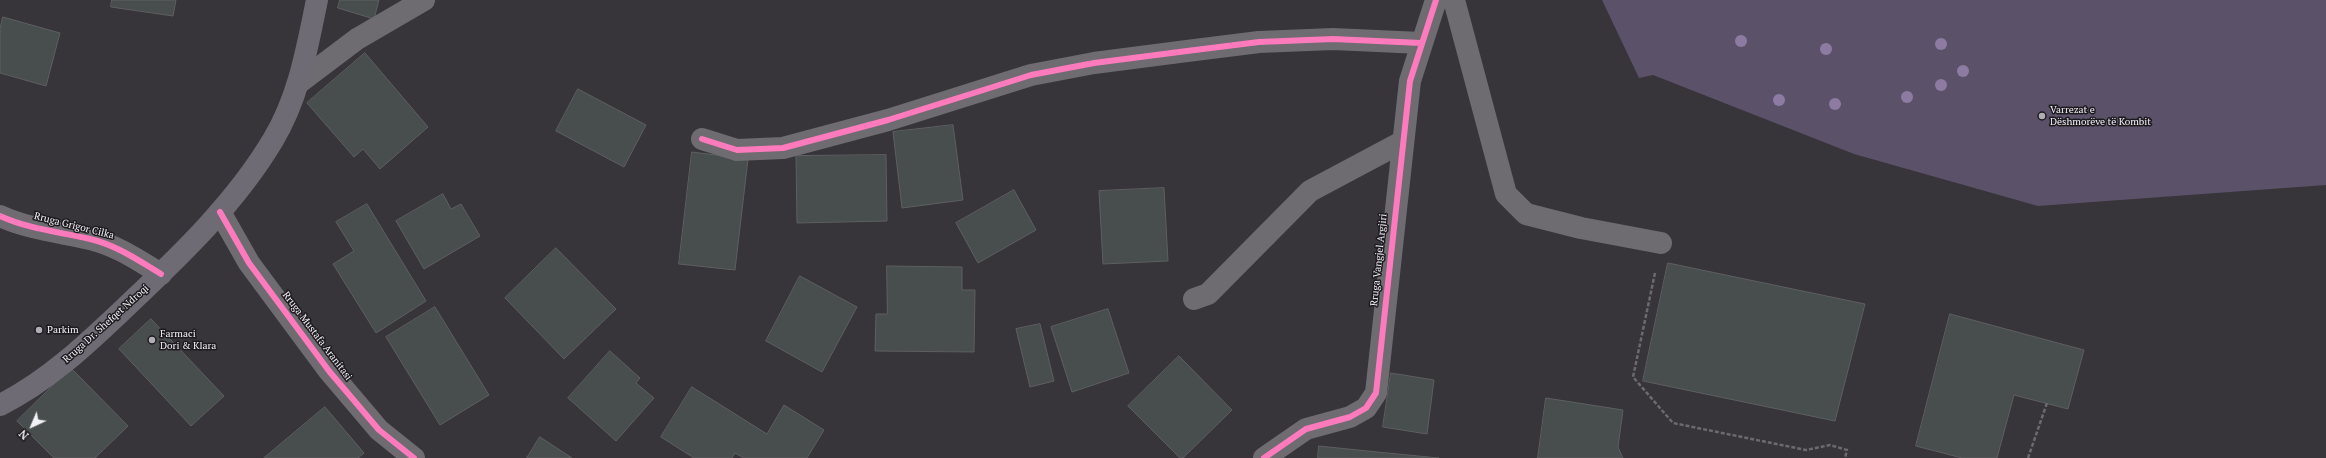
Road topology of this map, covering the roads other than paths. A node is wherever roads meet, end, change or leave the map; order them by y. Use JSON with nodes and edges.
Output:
{"nodes":[{"id":1,"x":317,"y":0,"type":"edge"},
{"id":2,"x":424,"y":0,"type":"edge"},
{"id":3,"x":1436,"y":0,"type":"edge"},
{"id":4,"x":1454,"y":0,"type":"edge"},
{"id":5,"x":1421,"y":43,"type":"junction"},
{"id":6,"x":300,"y":82,"type":"junction"},
{"id":7,"x":702,"y":139,"type":"dead end"},
{"id":8,"x":1402,"y":142,"type":"junction"},
{"id":9,"x":220,"y":212,"type":"junction"},
{"id":10,"x":0,"y":216,"type":"edge"},
{"id":11,"x":1661,"y":243,"type":"road end"},
{"id":12,"x":161,"y":274,"type":"junction"},
{"id":13,"x":1194,"y":299,"type":"dead end"},
{"id":14,"x":0,"y":405,"type":"edge"},
{"id":15,"x":414,"y":458,"type":"edge"},
{"id":16,"x":1264,"y":458,"type":"edge"}],
"edges":[{"from":1,"to":6,"type":"main road","name":"Rruga Dr. Shefqet Ndroqi"},
{"from":2,"to":6,"type":"street"},
{"from":3,"to":5,"type":"street","name":"Rruga Vangjel Argjiri"},
{"from":4,"to":11,"type":"street"},
{"from":5,"to":7,"type":"street"},
{"from":5,"to":8,"type":"street","name":"Rruga Vangjel Argjiri"},
{"from":6,"to":9,"type":"main road","name":"Rruga Dr. Shefqet Ndroqi"},
{"from":8,"to":13,"type":"street"},
{"from":8,"to":16,"type":"street","name":"Rruga Vangjel Argjiri"},
{"from":9,"to":12,"type":"main road","name":"Rruga Dr. Shefqet Ndroqi"},
{"from":9,"to":15,"type":"street","name":"Rruga Mustafa Aranitasi"},
{"from":10,"to":12,"type":"street","name":"Rruga Grigor Cilka"},
{"from":12,"to":14,"type":"main road","name":"Rruga Dr. Shefqet Ndroqi"}]}
